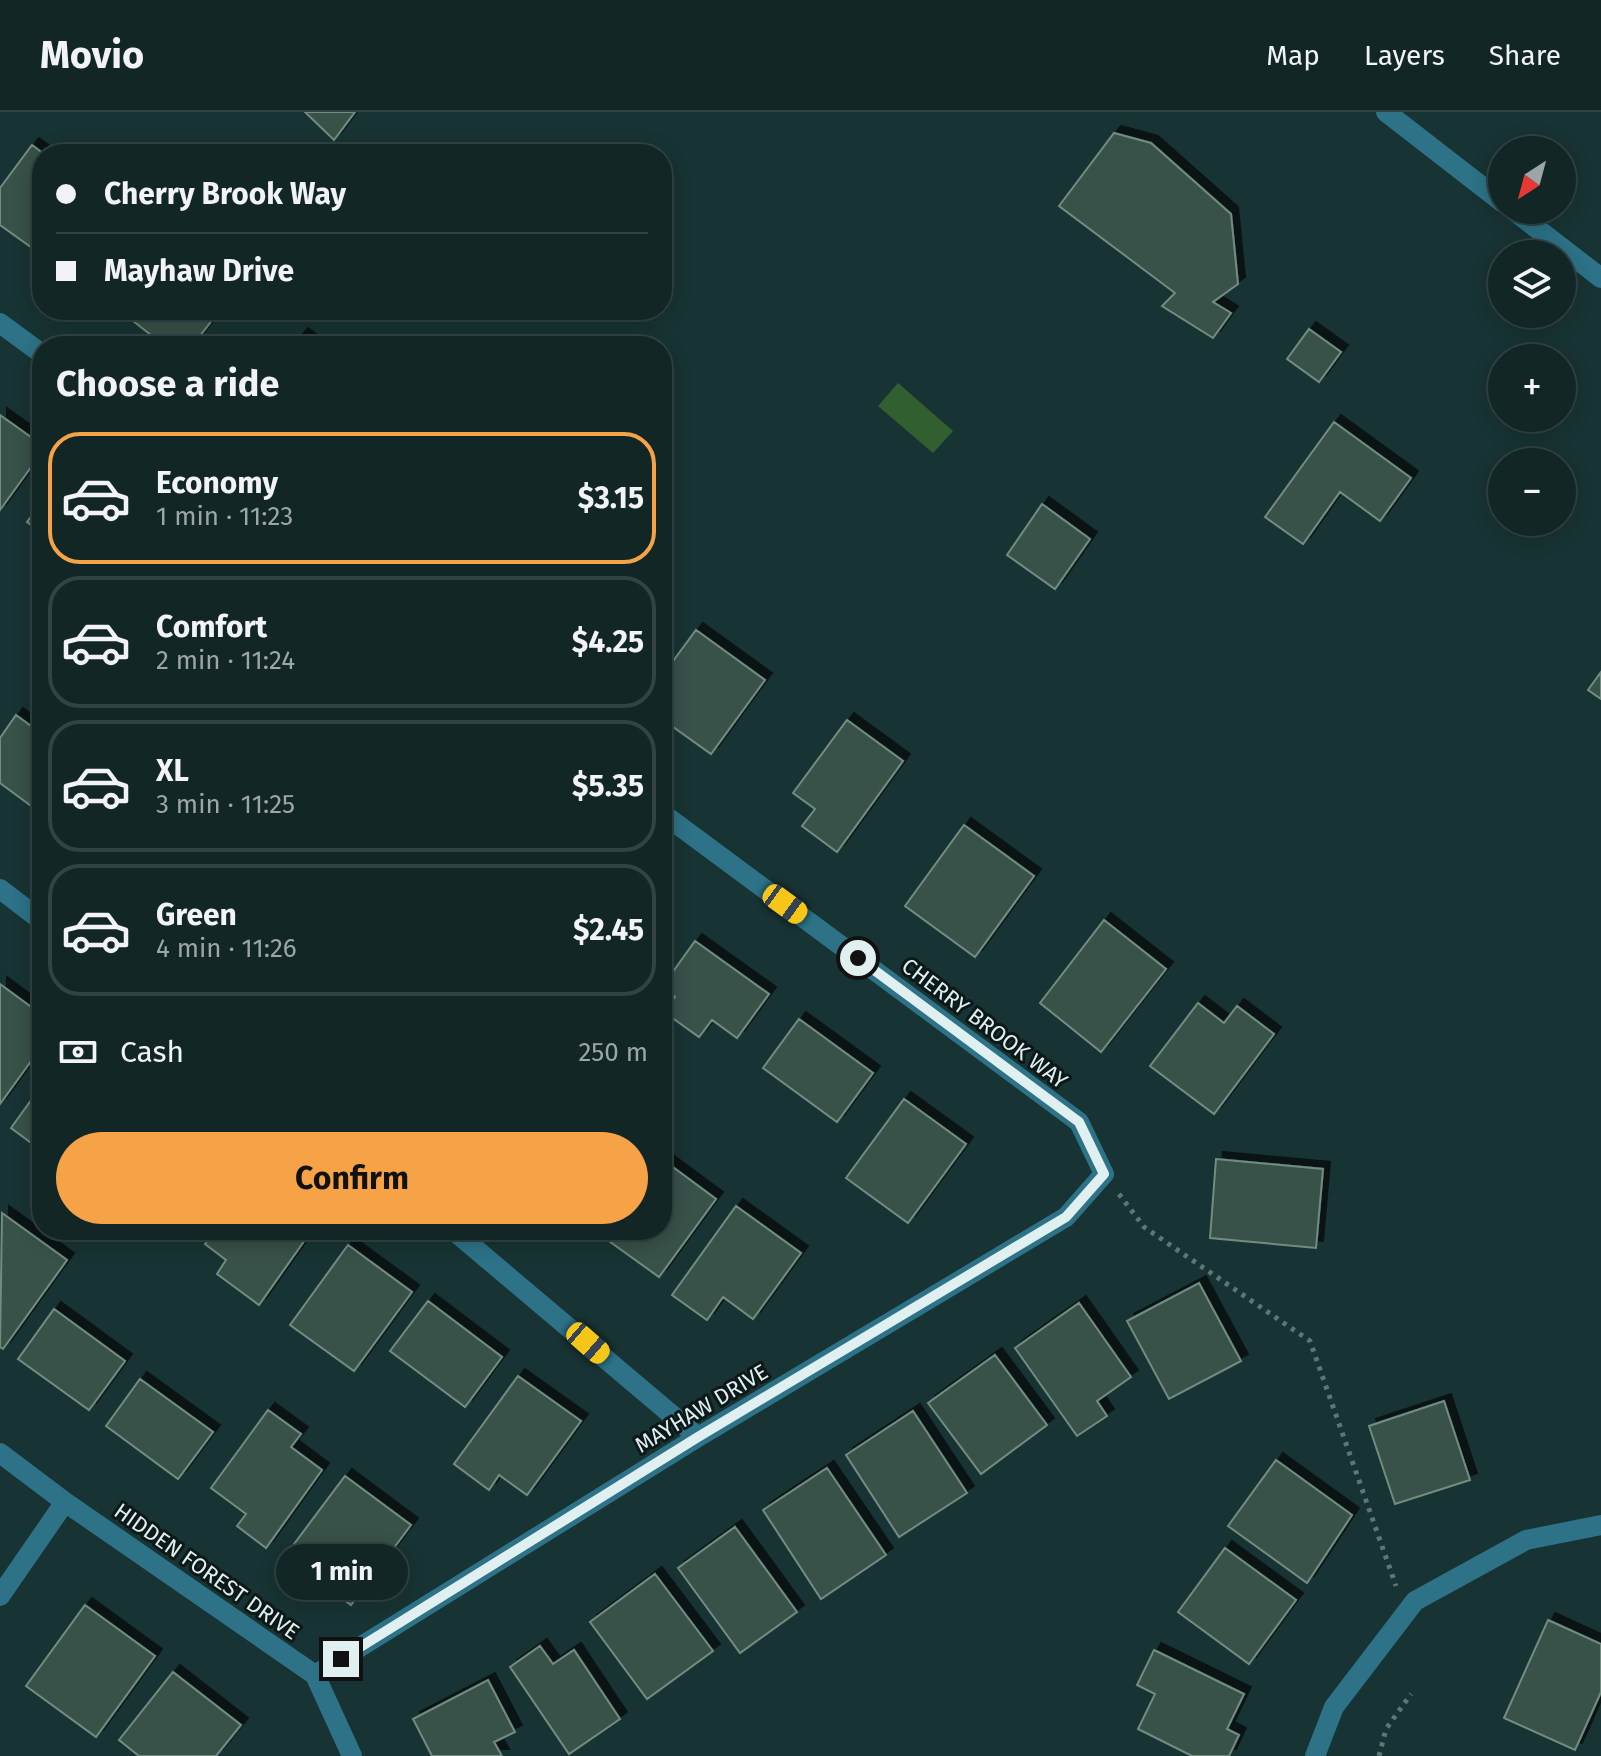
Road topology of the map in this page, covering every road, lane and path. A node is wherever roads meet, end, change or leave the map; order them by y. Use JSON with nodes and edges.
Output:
{"nodes":[{"id":1,"x":1386,"y":112,"type":"edge"},
{"id":2,"x":1488,"y":191,"type":"edge"},
{"id":3,"x":1531,"y":224,"type":"edge"},
{"id":4,"x":1601,"y":278,"type":"edge"},
{"id":5,"x":0,"y":323,"type":"edge"},
{"id":6,"x":32,"y":347,"type":"edge"},
{"id":7,"x":672,"y":820,"type":"edge"},
{"id":8,"x":0,"y":889,"type":"edge"},
{"id":9,"x":32,"y":913,"type":"edge"},
{"id":10,"x":1104,"y":1174,"type":"junction"},
{"id":11,"x":465,"y":1240,"type":"edge"},
{"id":12,"x":698,"y":1437,"type":"junction"},
{"id":13,"x":0,"y":1453,"type":"edge"},
{"id":14,"x":65,"y":1502,"type":"junction"},
{"id":15,"x":1601,"y":1525,"type":"edge"},
{"id":16,"x":0,"y":1596,"type":"edge"},
{"id":17,"x":1415,"y":1601,"type":"junction"},
{"id":18,"x":315,"y":1675,"type":"junction"},
{"id":19,"x":1411,"y":1694,"type":"dead end"},
{"id":20,"x":352,"y":1756,"type":"edge"},
{"id":21,"x":1315,"y":1756,"type":"edge"},
{"id":22,"x":1379,"y":1756,"type":"edge"}],
"edges":[{"from":1,"to":2,"type":"street"},
{"from":3,"to":4,"type":"street"},
{"from":5,"to":6,"type":"street"},
{"from":7,"to":10,"type":"street","name":"CHERRY BROOK WAY"},
{"from":8,"to":9,"type":"street"},
{"from":10,"to":12,"type":"street","name":"MAYHAW DRIVE"},
{"from":10,"to":17,"type":"path"},
{"from":11,"to":12,"type":"street"},
{"from":12,"to":18,"type":"street","name":"MAYHAW DRIVE"},
{"from":13,"to":14,"type":"street","name":"HIDDEN FOREST DRIVE"},
{"from":14,"to":16,"type":"street"},
{"from":14,"to":18,"type":"street","name":"HIDDEN FOREST DRIVE"},
{"from":15,"to":17,"type":"street"},
{"from":17,"to":21,"type":"street"},
{"from":18,"to":20,"type":"street"},
{"from":19,"to":22,"type":"path"}]}
